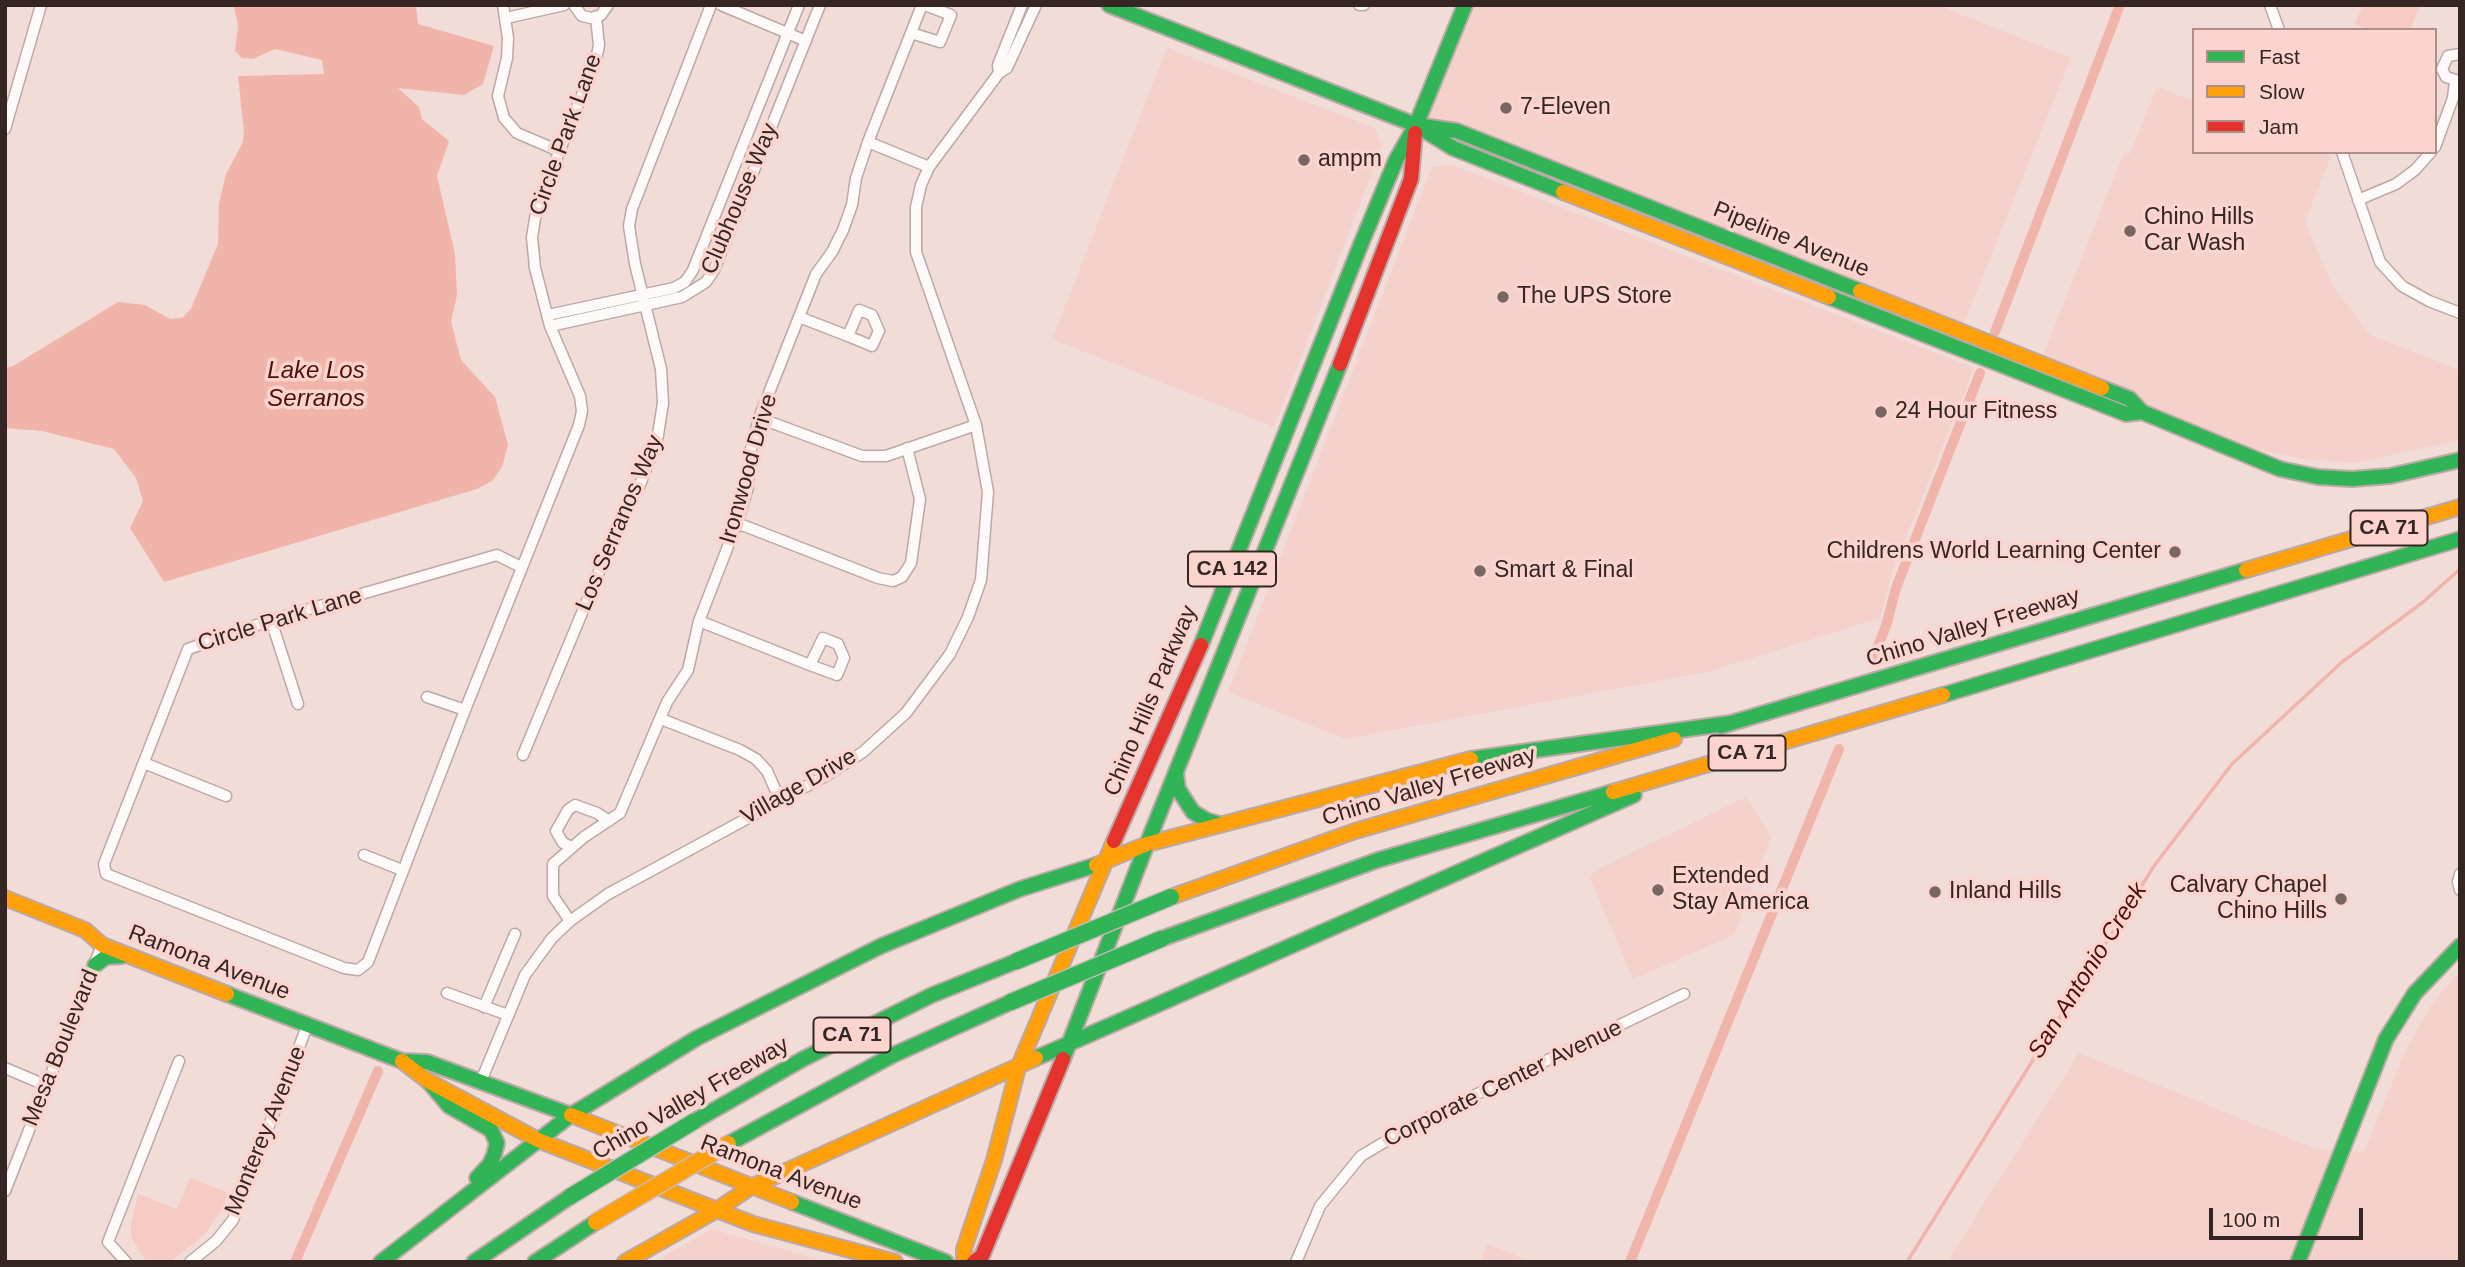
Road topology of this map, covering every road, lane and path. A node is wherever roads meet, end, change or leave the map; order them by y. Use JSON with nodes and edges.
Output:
{"nodes":[{"id":1,"x":41,"y":5,"type":"edge"},
{"id":2,"x":503,"y":5,"type":"edge"},
{"id":3,"x":564,"y":5,"type":"edge"},
{"id":4,"x":574,"y":5,"type":"edge"},
{"id":5,"x":608,"y":5,"type":"edge"},
{"id":6,"x":711,"y":5,"type":"edge"},
{"id":7,"x":721,"y":5,"type":"edge"},
{"id":8,"x":799,"y":5,"type":"edge"},
{"id":9,"x":820,"y":5,"type":"edge"},
{"id":10,"x":924,"y":5,"type":"edge"},
{"id":11,"x":1022,"y":5,"type":"edge"},
{"id":12,"x":1036,"y":5,"type":"edge"},
{"id":13,"x":1109,"y":5,"type":"edge"},
{"id":14,"x":1465,"y":5,"type":"edge"},
{"id":15,"x":2270,"y":5,"type":"edge"},
{"id":16,"x":1018,"y":16,"type":"junction"},
{"id":17,"x":506,"y":18,"type":"junction"},
{"id":18,"x":596,"y":18,"type":"junction"},
{"id":19,"x":1030,"y":20,"type":"junction"},
{"id":20,"x":2278,"y":28,"type":"edge"},
{"id":21,"x":912,"y":33,"type":"junction"},
{"id":22,"x":788,"y":34,"type":"junction"},
{"id":23,"x":806,"y":41,"type":"junction"},
{"id":24,"x":2460,"y":54,"type":"edge"},
{"id":25,"x":999,"y":72,"type":"junction"},
{"id":26,"x":2457,"y":81,"type":"edge"},
{"id":27,"x":1416,"y":125,"type":"junction"},
{"id":28,"x":5,"y":129,"type":"edge"},
{"id":29,"x":868,"y":142,"type":"junction"},
{"id":30,"x":2437,"y":142,"type":"edge"},
{"id":31,"x":559,"y":151,"type":"junction"},
{"id":32,"x":2343,"y":154,"type":"edge"},
{"id":33,"x":2429,"y":154,"type":"edge"},
{"id":34,"x":929,"y":167,"type":"junction"},
{"id":35,"x":2358,"y":200,"type":"junction"},
{"id":36,"x":642,"y":295,"type":"junction"},
{"id":37,"x":645,"y":306,"type":"junction"},
{"id":38,"x":2460,"y":313,"type":"edge"},
{"id":39,"x":799,"y":317,"type":"junction"},
{"id":40,"x":549,"y":320,"type":"junction"},
{"id":41,"x":848,"y":336,"type":"dead end"},
{"id":42,"x":759,"y":418,"type":"junction"},
{"id":43,"x":976,"y":425,"type":"junction"},
{"id":44,"x":906,"y":448,"type":"junction"},
{"id":45,"x":2460,"y":460,"type":"edge"},
{"id":46,"x":2460,"y":507,"type":"edge"},
{"id":47,"x":737,"y":523,"type":"junction"},
{"id":48,"x":2460,"y":539,"type":"edge"},
{"id":49,"x":521,"y":568,"type":"junction"},
{"id":50,"x":271,"y":620,"type":"junction"},
{"id":51,"x":699,"y":621,"type":"junction"},
{"id":52,"x":810,"y":665,"type":"dead end"},
{"id":53,"x":427,"y":697,"type":"dead end"},
{"id":54,"x":298,"y":704,"type":"dead end"},
{"id":55,"x":464,"y":710,"type":"junction"},
{"id":56,"x":661,"y":719,"type":"junction"},
{"id":57,"x":1731,"y":723,"type":"junction"},
{"id":58,"x":523,"y":755,"type":"dead end"},
{"id":59,"x":144,"y":763,"type":"junction"},
{"id":60,"x":1696,"y":768,"type":"junction"},
{"id":61,"x":1176,"y":773,"type":"junction"},
{"id":62,"x":226,"y":796,"type":"dead end"},
{"id":63,"x":780,"y":800,"type":"junction"},
{"id":64,"x":609,"y":821,"type":"junction"},
{"id":65,"x":1219,"y":824,"type":"junction"},
{"id":66,"x":1147,"y":844,"type":"junction"},
{"id":67,"x":572,"y":847,"type":"junction"},
{"id":68,"x":364,"y":855,"type":"dead end"},
{"id":69,"x":1105,"y":862,"type":"junction"},
{"id":70,"x":402,"y":870,"type":"junction"},
{"id":71,"x":2460,"y":874,"type":"edge"},
{"id":72,"x":2460,"y":890,"type":"edge"},
{"id":73,"x":5,"y":898,"type":"edge"},
{"id":74,"x":570,"y":921,"type":"junction"},
{"id":75,"x":515,"y":934,"type":"dead end"},
{"id":76,"x":102,"y":945,"type":"junction"},
{"id":77,"x":2460,"y":946,"type":"edge"},
{"id":78,"x":138,"y":959,"type":"junction"},
{"id":79,"x":94,"y":965,"type":"junction"},
{"id":80,"x":447,"y":993,"type":"dead end"},
{"id":81,"x":1684,"y":994,"type":"dead end"},
{"id":82,"x":484,"y":1007,"type":"junction"},
{"id":83,"x":508,"y":1016,"type":"junction"},
{"id":84,"x":307,"y":1026,"type":"junction"},
{"id":85,"x":1070,"y":1043,"type":"junction"},
{"id":86,"x":402,"y":1060,"type":"junction"},
{"id":87,"x":179,"y":1061,"type":"dead end"},
{"id":88,"x":5,"y":1068,"type":"edge"},
{"id":89,"x":1018,"y":1068,"type":"junction"},
{"id":90,"x":428,"y":1081,"type":"junction"},
{"id":91,"x":481,"y":1081,"type":"junction"},
{"id":92,"x":46,"y":1084,"type":"junction"},
{"id":93,"x":571,"y":1115,"type":"junction"},
{"id":94,"x":538,"y":1140,"type":"junction"},
{"id":95,"x":751,"y":1187,"type":"junction"},
{"id":96,"x":5,"y":1191,"type":"edge"},
{"id":97,"x":715,"y":1211,"type":"junction"},
{"id":98,"x":445,"y":1212,"type":"junction"},
{"id":99,"x":126,"y":1262,"type":"edge"},
{"id":100,"x":190,"y":1262,"type":"edge"},
{"id":101,"x":381,"y":1262,"type":"edge"},
{"id":102,"x":474,"y":1262,"type":"edge"},
{"id":103,"x":535,"y":1262,"type":"edge"},
{"id":104,"x":625,"y":1262,"type":"edge"},
{"id":105,"x":895,"y":1262,"type":"edge"},
{"id":106,"x":946,"y":1262,"type":"edge"},
{"id":107,"x":964,"y":1262,"type":"edge"},
{"id":108,"x":974,"y":1262,"type":"edge"},
{"id":109,"x":1296,"y":1262,"type":"edge"},
{"id":110,"x":2298,"y":1262,"type":"edge"}],
"edges":[{"from":1,"to":28,"type":"street"},
{"from":2,"to":17,"type":"street"},
{"from":3,"to":17,"type":"street"},
{"from":4,"to":18,"type":"street"},
{"from":5,"to":18,"type":"street"},
{"from":6,"to":36,"type":"street","name":"Los Serranos Way"},
{"from":7,"to":22,"type":"street"},
{"from":8,"to":22,"type":"street","name":"Clubhouse Way"},
{"from":9,"to":23,"type":"street","name":"Clubhouse Way"},
{"from":10,"to":21,"type":"street","name":"Ironwood Drive"},
{"from":10,"to":21,"type":"street","name":"Ironwood Drive"},
{"from":11,"to":16,"type":"street","name":"Village Drive"},
{"from":12,"to":19,"type":"street","name":"Village Drive"},
{"from":13,"to":27,"type":"main road","name":"Pipeline Avenue"},
{"from":14,"to":27,"type":"main road","name":"Chino Hills Parkway","number":"CA 142"},
{"from":15,"to":20,"type":"street"},
{"from":16,"to":19,"type":"street"},
{"from":16,"to":25,"type":"street","name":"Village Drive"},
{"from":17,"to":31,"type":"street"},
{"from":18,"to":31,"type":"street","name":"Circle Park Lane"},
{"from":19,"to":25,"type":"street","name":"Village Drive"},
{"from":21,"to":29,"type":"street","name":"Ironwood Drive"},
{"from":22,"to":23,"type":"street"},
{"from":22,"to":36,"type":"street","name":"Clubhouse Way"},
{"from":23,"to":37,"type":"street","name":"Clubhouse Way"},
{"from":24,"to":26,"type":"street"},
{"from":25,"to":34,"type":"street","name":"Village Drive"},
{"from":26,"to":30,"type":"street"},
{"from":27,"to":45,"type":"main road","name":"Pipeline Avenue"},
{"from":27,"to":61,"type":"main road","name":"Chino Hills Parkway","number":"CA 142"},
{"from":27,"to":69,"type":"main road","name":"Chino Hills Parkway","number":"CA 142"},
{"from":29,"to":34,"type":"street"},
{"from":29,"to":39,"type":"street","name":"Ironwood Drive"},
{"from":31,"to":40,"type":"street","name":"Circle Park Lane"},
{"from":32,"to":35,"type":"street"},
{"from":33,"to":35,"type":"street"},
{"from":34,"to":43,"type":"street","name":"Village Drive"},
{"from":35,"to":38,"type":"street"},
{"from":36,"to":37,"type":"street","name":"Los Serranos Way"},
{"from":36,"to":40,"type":"street","name":"Clubhouse Way"},
{"from":37,"to":40,"type":"street","name":"Clubhouse Way"},
{"from":37,"to":58,"type":"street","name":"Los Serranos Way"},
{"from":39,"to":41,"type":"street"},
{"from":39,"to":42,"type":"street","name":"Ironwood Drive"},
{"from":40,"to":49,"type":"street","name":"Circle Park Lane"},
{"from":42,"to":44,"type":"street"},
{"from":42,"to":47,"type":"street","name":"Ironwood Drive"},
{"from":43,"to":44,"type":"street"},
{"from":43,"to":63,"type":"street","name":"Village Drive"},
{"from":44,"to":47,"type":"street"},
{"from":46,"to":57,"type":"main road","name":"Chino Valley Freeway","number":"CA 71"},
{"from":47,"to":51,"type":"street","name":"Ironwood Drive"},
{"from":48,"to":60,"type":"main road","number":"CA 71"},
{"from":49,"to":50,"type":"street","name":"Circle Park Lane"},
{"from":49,"to":55,"type":"street","name":"Circle Park Lane"},
{"from":50,"to":54,"type":"street"},
{"from":50,"to":59,"type":"street","name":"Circle Park Lane"},
{"from":51,"to":52,"type":"street"},
{"from":51,"to":56,"type":"street","name":"Ironwood Drive"},
{"from":53,"to":55,"type":"street"},
{"from":55,"to":70,"type":"street","name":"Circle Park Lane"},
{"from":56,"to":63,"type":"street"},
{"from":56,"to":64,"type":"street","name":"Ironwood Drive"},
{"from":57,"to":65,"type":"main road"},
{"from":57,"to":102,"type":"main road","name":"Chino Valley Freeway","number":"CA 71","bridge":true},
{"from":59,"to":62,"type":"street"},
{"from":59,"to":70,"type":"street","name":"Circle Park Lane"},
{"from":60,"to":85,"type":"main road"},
{"from":60,"to":103,"type":"main road","number":"CA 71","bridge":true},
{"from":61,"to":65,"type":"main road"},
{"from":61,"to":66,"type":"main road","name":"Chino Hills Parkway","number":"CA 142"},
{"from":63,"to":74,"type":"street","name":"Village Drive"},
{"from":64,"to":67,"type":"street","name":"Ironwood Drive"},
{"from":64,"to":67,"type":"street"},
{"from":65,"to":66,"type":"main road"},
{"from":66,"to":69,"type":"main road"},
{"from":66,"to":85,"type":"main road","name":"Chino Hills Parkway","number":"CA 142"},
{"from":67,"to":74,"type":"street","name":"Ironwood Drive"},
{"from":68,"to":70,"type":"street"},
{"from":69,"to":89,"type":"main road","name":"Chino Hills Parkway","number":"CA 142"},
{"from":69,"to":93,"type":"main road"},
{"from":71,"to":72,"type":"street"},
{"from":73,"to":76,"type":"main road","name":"Ramona Avenue"},
{"from":74,"to":83,"type":"street","name":"Village Drive"},
{"from":75,"to":82,"type":"street"},
{"from":76,"to":78,"type":"main road","name":"Ramona Avenue"},
{"from":76,"to":79,"type":"street","name":"Mesa Boulevard"},
{"from":77,"to":110,"type":"main road"},
{"from":78,"to":79,"type":"main road"},
{"from":78,"to":84,"type":"main road","name":"Ramona Avenue"},
{"from":79,"to":92,"type":"street","name":"Mesa Boulevard"},
{"from":80,"to":82,"type":"street"},
{"from":81,"to":109,"type":"street","name":"Corporate Center Avenue"},
{"from":82,"to":83,"type":"street"},
{"from":83,"to":91,"type":"street","name":"Village Drive"},
{"from":84,"to":86,"type":"main road","name":"Ramona Avenue"},
{"from":84,"to":100,"type":"street","name":"Monterey Avenue"},
{"from":85,"to":89,"type":"main road"},
{"from":85,"to":108,"type":"main road","name":"Chino Hills Parkway"},
{"from":86,"to":90,"type":"main road","name":"Ramona Avenue"},
{"from":86,"to":91,"type":"main road","name":"Ramona Avenue"},
{"from":87,"to":99,"type":"street"},
{"from":88,"to":92,"type":"street"},
{"from":89,"to":95,"type":"main road"},
{"from":89,"to":107,"type":"main road","name":"Chino Hills Parkway"},
{"from":90,"to":94,"type":"main road","name":"Ramona Avenue"},
{"from":90,"to":98,"type":"main road"},
{"from":91,"to":93,"type":"main road","name":"Ramona Avenue"},
{"from":92,"to":96,"type":"street","name":"Mesa Boulevard"},
{"from":93,"to":94,"type":"main road"},
{"from":93,"to":95,"type":"main road","name":"Ramona Avenue"},
{"from":94,"to":97,"type":"main road","name":"Ramona Avenue"},
{"from":94,"to":98,"type":"main road"},
{"from":95,"to":97,"type":"main road"},
{"from":95,"to":106,"type":"main road","name":"Ramona Avenue"},
{"from":97,"to":104,"type":"main road"},
{"from":97,"to":105,"type":"main road","name":"Ramona Avenue"},
{"from":98,"to":101,"type":"main road"}]}
